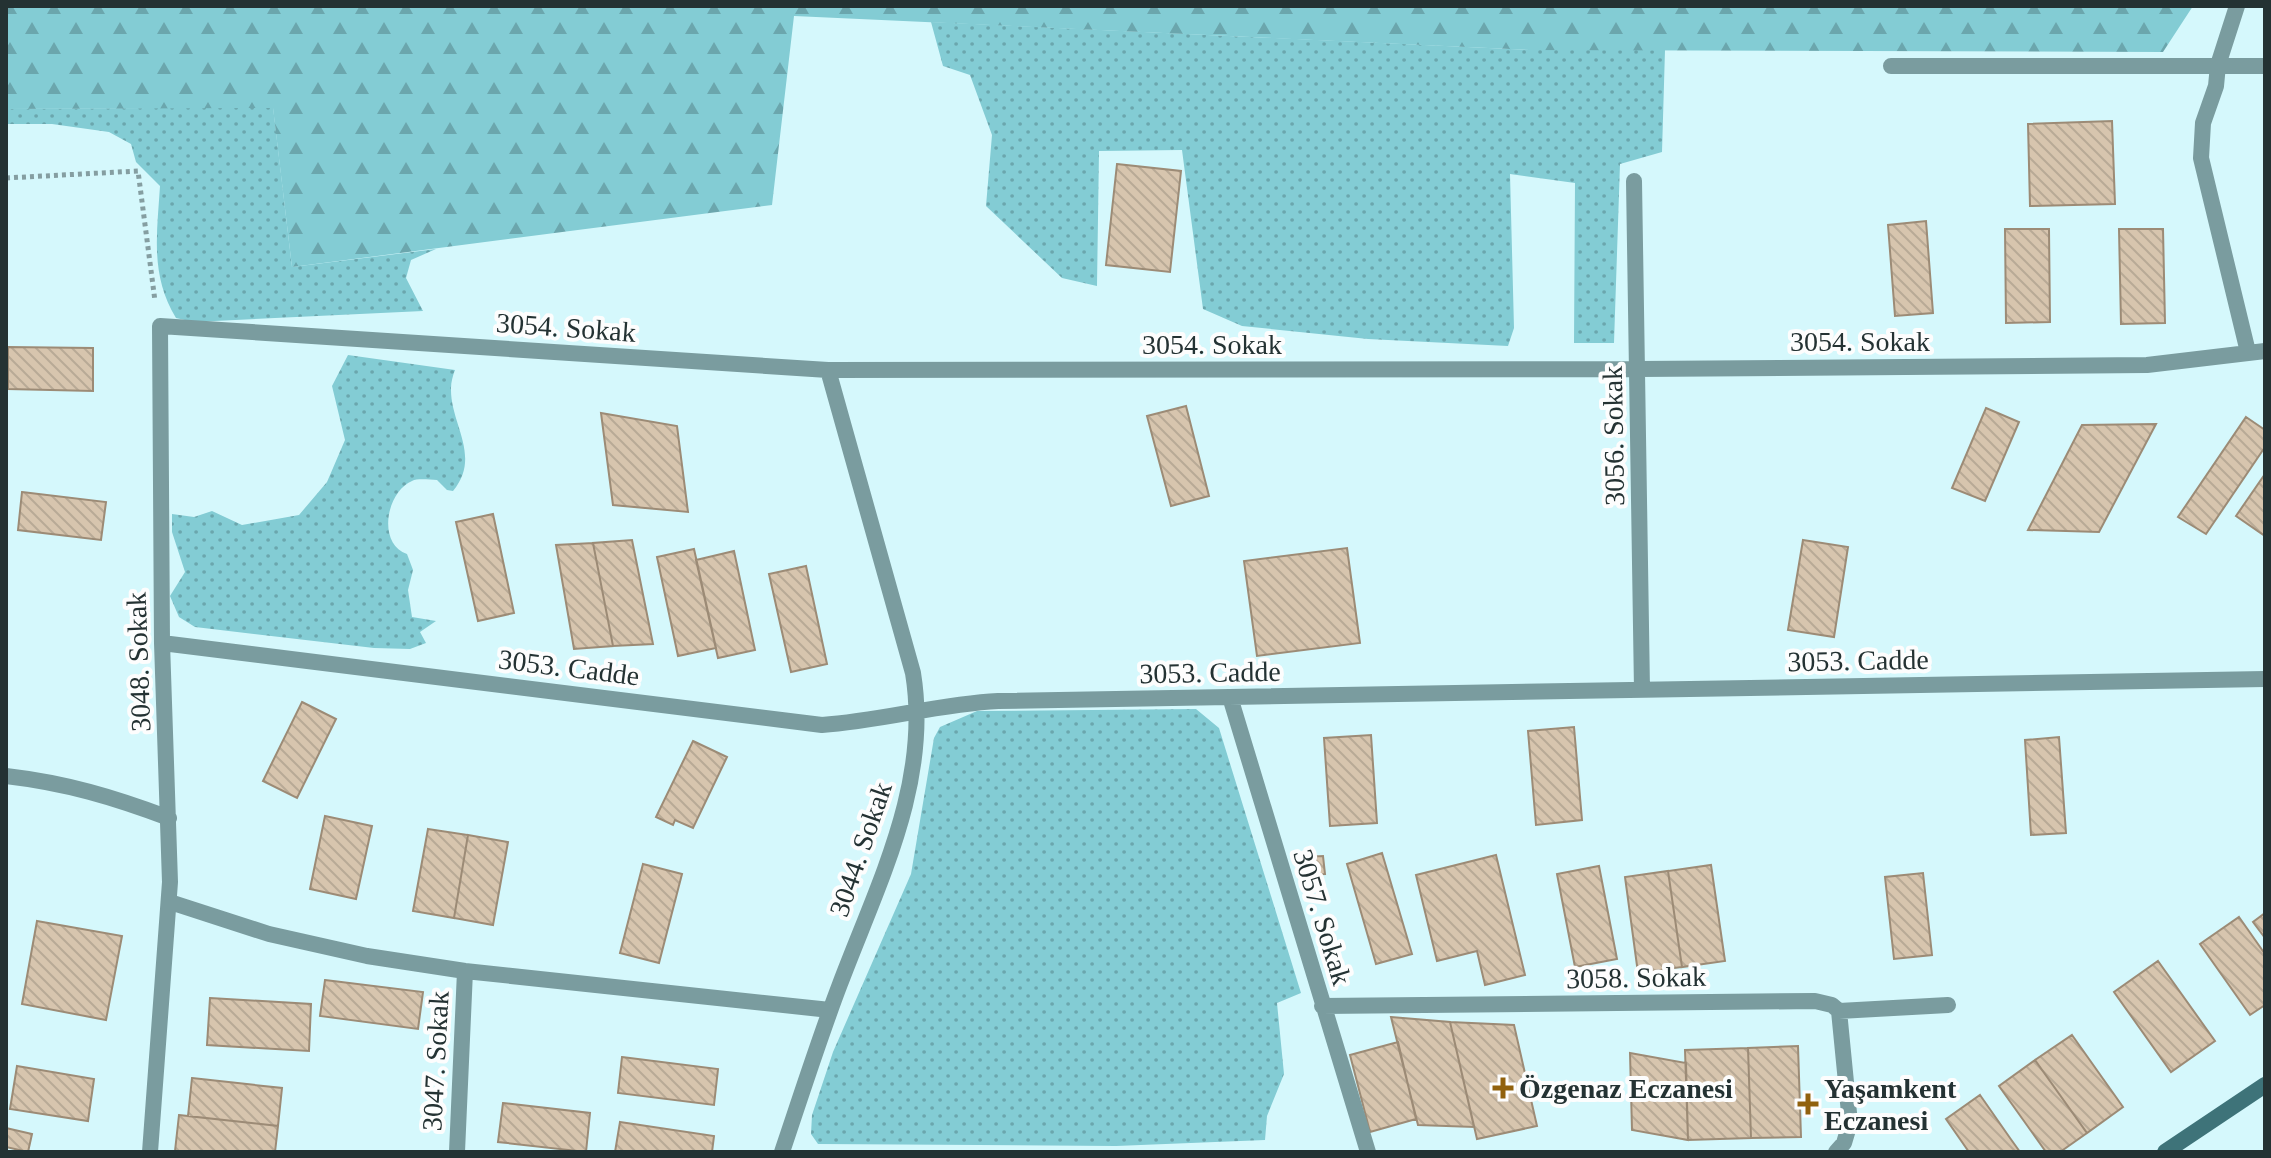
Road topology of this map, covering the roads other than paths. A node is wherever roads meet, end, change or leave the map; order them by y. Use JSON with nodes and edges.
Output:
{"nodes":[{"id":1,"x":2237,"y":6,"type":"edge"},
{"id":2,"x":2218,"y":65,"type":"junction"},
{"id":3,"x":1891,"y":66,"type":"dead end"},
{"id":4,"x":2265,"y":66,"type":"edge"},
{"id":5,"x":1634,"y":181,"type":"dead end"},
{"id":6,"x":160,"y":326,"type":"joint"},
{"id":7,"x":2257,"y":351,"type":"edge"},
{"id":8,"x":1639,"y":369,"type":"junction"},
{"id":9,"x":828,"y":370,"type":"junction"},
{"id":10,"x":162,"y":643,"type":"junction"},
{"id":11,"x":2265,"y":679,"type":"edge"},
{"id":12,"x":1642,"y":690,"type":"junction"},
{"id":13,"x":1230,"y":697,"type":"junction"},
{"id":14,"x":917,"y":712,"type":"junction"},
{"id":15,"x":6,"y":776,"type":"edge"},
{"id":16,"x":169,"y":818,"type":"junction"},
{"id":17,"x":170,"y":902,"type":"junction"},
{"id":18,"x":465,"y":971,"type":"junction"},
{"id":19,"x":1948,"y":1005,"type":"dead end"},
{"id":20,"x":1322,"y":1006,"type":"junction"},
{"id":21,"x":830,"y":1010,"type":"junction"},
{"id":22,"x":1839,"y":1011,"type":"junction"},
{"id":23,"x":2265,"y":1085,"type":"edge"},
{"id":24,"x":150,"y":1152,"type":"edge"},
{"id":25,"x":457,"y":1152,"type":"edge"},
{"id":26,"x":782,"y":1152,"type":"edge"},
{"id":27,"x":1368,"y":1152,"type":"edge"},
{"id":28,"x":1836,"y":1152,"type":"edge"},
{"id":29,"x":2165,"y":1152,"type":"edge"}],
"edges":[{"from":1,"to":2,"type":"street"},
{"from":2,"to":3,"type":"street"},
{"from":2,"to":4,"type":"street"},
{"from":2,"to":7,"type":"street"},
{"from":5,"to":8,"type":"street","name":"3056. Sokak"},
{"from":6,"to":9,"type":"street","name":"3054. Sokak"},
{"from":6,"to":10,"type":"street","name":"3048. Sokak"},
{"from":7,"to":8,"type":"street","name":"3054. Sokak"},
{"from":8,"to":9,"type":"street","name":"3054. Sokak"},
{"from":8,"to":12,"type":"street","name":"3056. Sokak"},
{"from":9,"to":14,"type":"street","name":"3044. Sokak"},
{"from":10,"to":14,"type":"street","name":"3053. Cadde"},
{"from":10,"to":16,"type":"street","name":"3048. Sokak"},
{"from":11,"to":12,"type":"street","name":"3053. Cadde"},
{"from":12,"to":13,"type":"street","name":"3053. Cadde"},
{"from":13,"to":14,"type":"street","name":"3053. Cadde"},
{"from":13,"to":20,"type":"street","name":"3057. Sokak"},
{"from":14,"to":21,"type":"street","name":"3044. Sokak"},
{"from":15,"to":16,"type":"street"},
{"from":16,"to":17,"type":"street","name":"3048. Sokak"},
{"from":17,"to":18,"type":"street"},
{"from":17,"to":24,"type":"street","name":"3048. Sokak"},
{"from":18,"to":21,"type":"street"},
{"from":18,"to":25,"type":"street","name":"3047. Sokak"},
{"from":19,"to":22,"type":"street","name":"3058. Sokak"},
{"from":20,"to":22,"type":"street","name":"3058. Sokak"},
{"from":20,"to":27,"type":"street","name":"3057. Sokak"},
{"from":21,"to":26,"type":"street","name":"3044. Sokak"},
{"from":22,"to":28,"type":"street"},
{"from":23,"to":29,"type":"street"}]}
